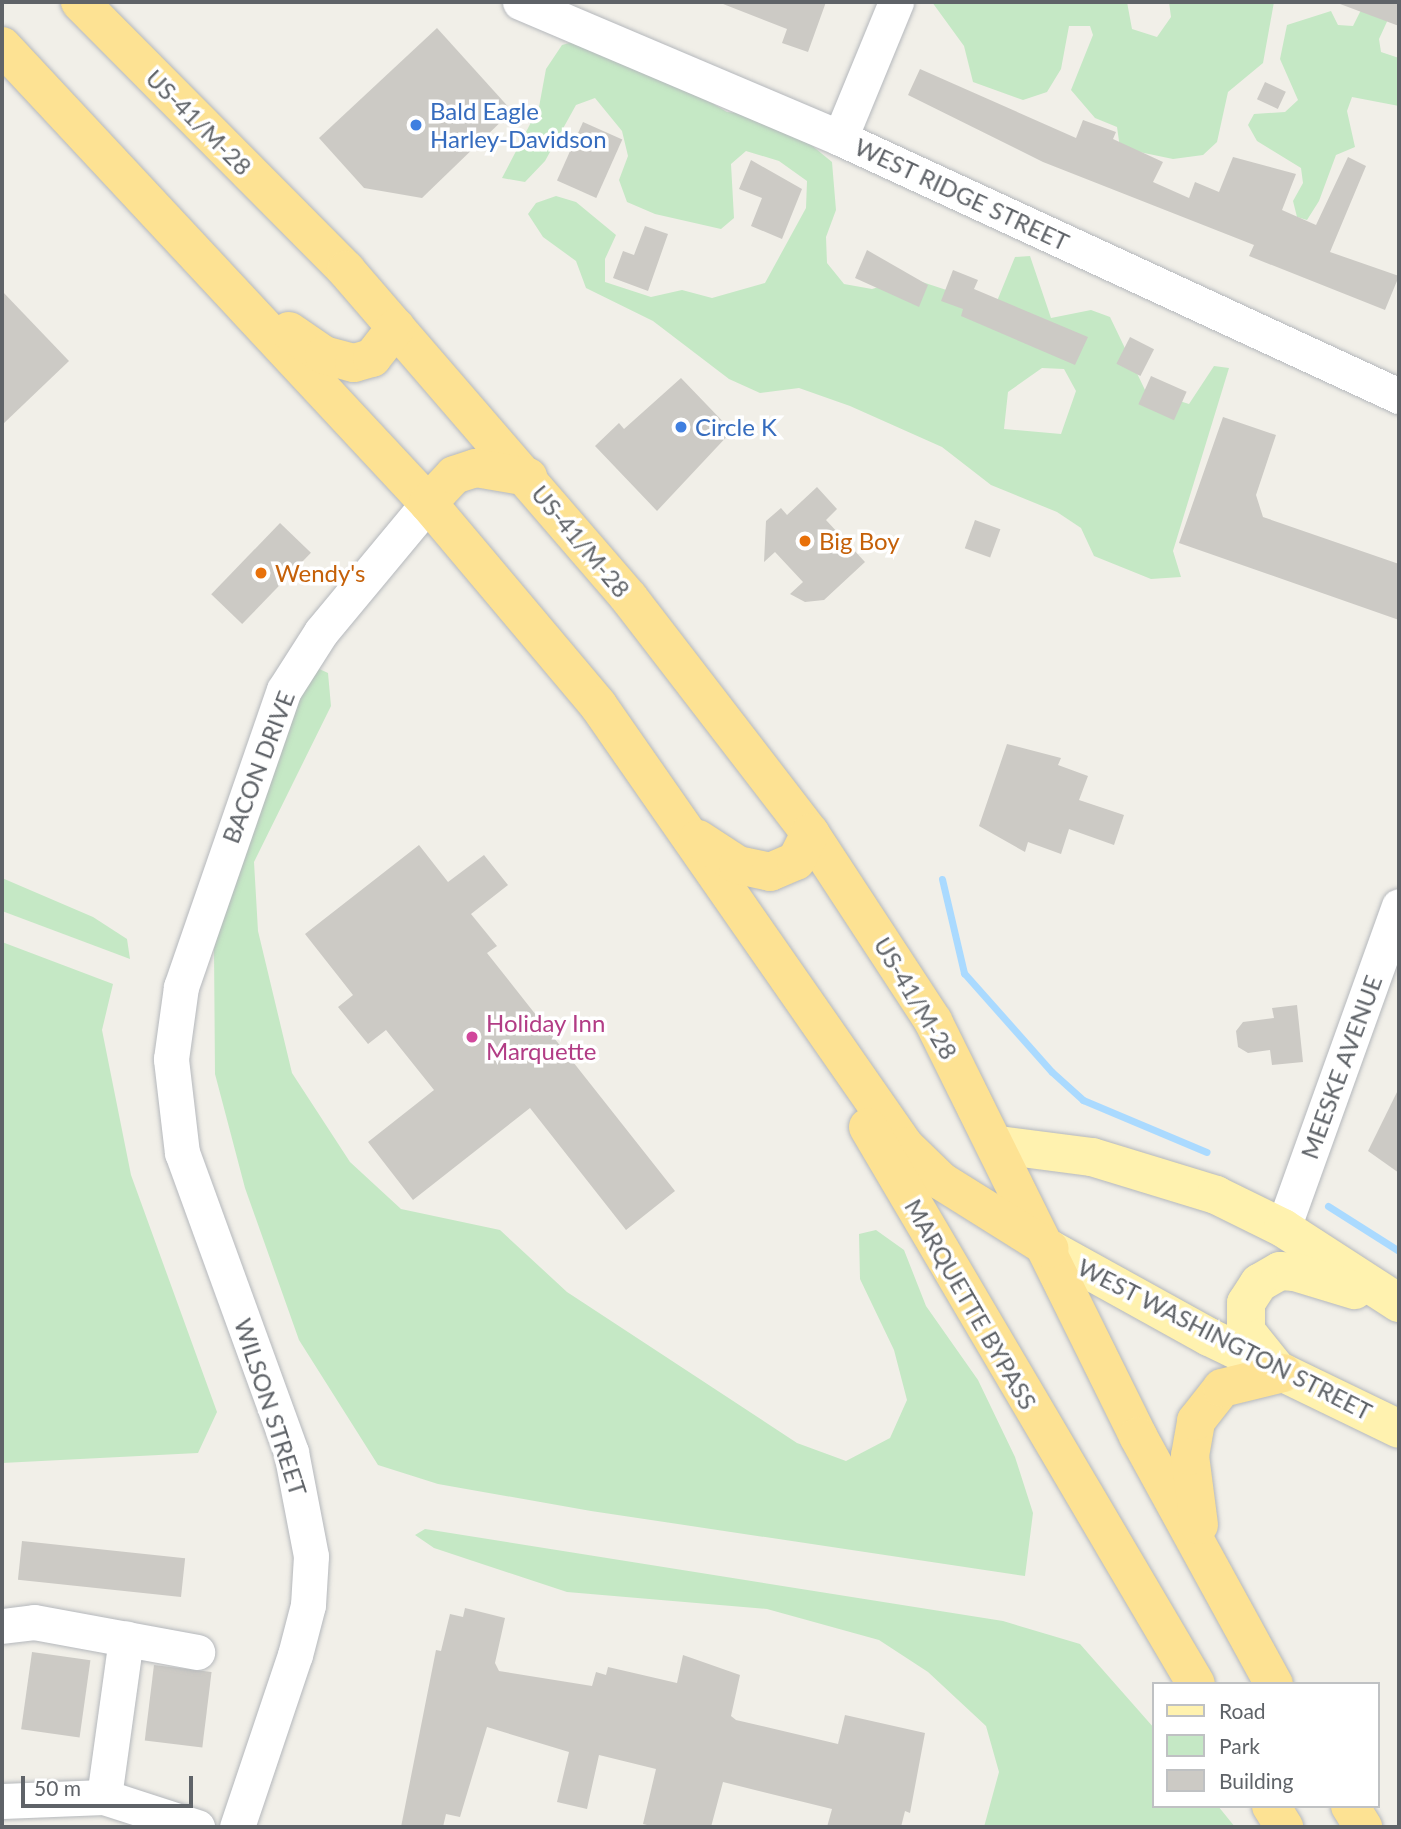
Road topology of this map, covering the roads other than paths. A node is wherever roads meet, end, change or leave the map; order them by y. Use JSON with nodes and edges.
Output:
{"nodes":[{"id":1,"x":520,"y":2,"type":"edge"},
{"id":2,"x":896,"y":2,"type":"edge"},
{"id":3,"x":83,"y":3,"type":"edge"},
{"id":4,"x":2,"y":46,"type":"edge"},
{"id":5,"x":840,"y":138,"type":"junction"},
{"id":6,"x":232,"y":287,"type":"junction"},
{"id":7,"x":396,"y":327,"type":"junction"},
{"id":8,"x":1399,"y":396,"type":"edge"},
{"id":9,"x":528,"y":477,"type":"junction"},
{"id":10,"x":428,"y":503,"type":"junction"},
{"id":11,"x":683,"y":827,"type":"junction"},
{"id":12,"x":810,"y":833,"type":"junction"},
{"id":13,"x":1399,"y":906,"type":"edge"},
{"id":14,"x":748,"y":923,"type":"junction"},
{"id":15,"x":181,"y":987,"type":"joint"},
{"id":16,"x":999,"y":1144,"type":"junction"},
{"id":17,"x":1283,"y":1228,"type":"junction"},
{"id":18,"x":1050,"y":1249,"type":"junction"},
{"id":19,"x":1399,"y":1304,"type":"edge"},
{"id":20,"x":1283,"y":1373,"type":"junction"},
{"id":21,"x":1399,"y":1429,"type":"edge"},
{"id":22,"x":1203,"y":1552,"type":"junction"},
{"id":23,"x":2,"y":1626,"type":"edge"},
{"id":24,"x":126,"y":1639,"type":"junction"},
{"id":25,"x":197,"y":1652,"type":"dead end"},
{"id":26,"x":1195,"y":1682,"type":"edge"},
{"id":27,"x":1273,"y":1682,"type":"edge"},
{"id":28,"x":104,"y":1797,"type":"junction"},
{"id":29,"x":2,"y":1801,"type":"edge"},
{"id":30,"x":1272,"y":1808,"type":"edge"},
{"id":31,"x":1351,"y":1808,"type":"edge"},
{"id":32,"x":197,"y":1827,"type":"edge"},
{"id":33,"x":237,"y":1827,"type":"edge"},
{"id":34,"x":1284,"y":1827,"type":"edge"},
{"id":35,"x":1363,"y":1827,"type":"edge"}],
"edges":[{"from":1,"to":5,"type":"street","name":"WEST RIDGE STREET"},
{"from":2,"to":5,"type":"street"},
{"from":3,"to":7,"type":"highway","name":"US-41/M-28"},
{"from":4,"to":6,"type":"highway"},
{"from":5,"to":8,"type":"street","name":"WEST RIDGE STREET"},
{"from":6,"to":7,"type":"highway"},
{"from":6,"to":10,"type":"highway"},
{"from":7,"to":9,"type":"highway","name":"US-41/M-28"},
{"from":9,"to":10,"type":"highway"},
{"from":9,"to":12,"type":"highway","name":"US-41/M-28"},
{"from":10,"to":11,"type":"highway"},
{"from":10,"to":15,"type":"street","name":"BACON DRIVE"},
{"from":11,"to":12,"type":"highway"},
{"from":11,"to":14,"type":"highway"},
{"from":12,"to":16,"type":"highway","name":"US-41/M-28"},
{"from":13,"to":17,"type":"street","name":"MEESKE AVENUE"},
{"from":14,"to":18,"type":"highway"},
{"from":14,"to":26,"type":"highway","name":"MARQUETTE BYPASS"},
{"from":15,"to":33,"type":"street","name":"WILSON STREET"},
{"from":16,"to":17,"type":"main road"},
{"from":16,"to":18,"type":"highway"},
{"from":17,"to":19,"type":"main road"},
{"from":18,"to":20,"type":"main road","name":"WEST WASHINGTON STREET"},
{"from":18,"to":22,"type":"highway"},
{"from":19,"to":20,"type":"main road"},
{"from":20,"to":21,"type":"main road","name":"WEST WASHINGTON STREET"},
{"from":20,"to":22,"type":"highway"},
{"from":22,"to":27,"type":"highway"},
{"from":23,"to":24,"type":"street"},
{"from":24,"to":25,"type":"street"},
{"from":24,"to":28,"type":"street"},
{"from":28,"to":29,"type":"street"},
{"from":28,"to":32,"type":"street"},
{"from":30,"to":34,"type":"highway"},
{"from":31,"to":35,"type":"highway"}]}
